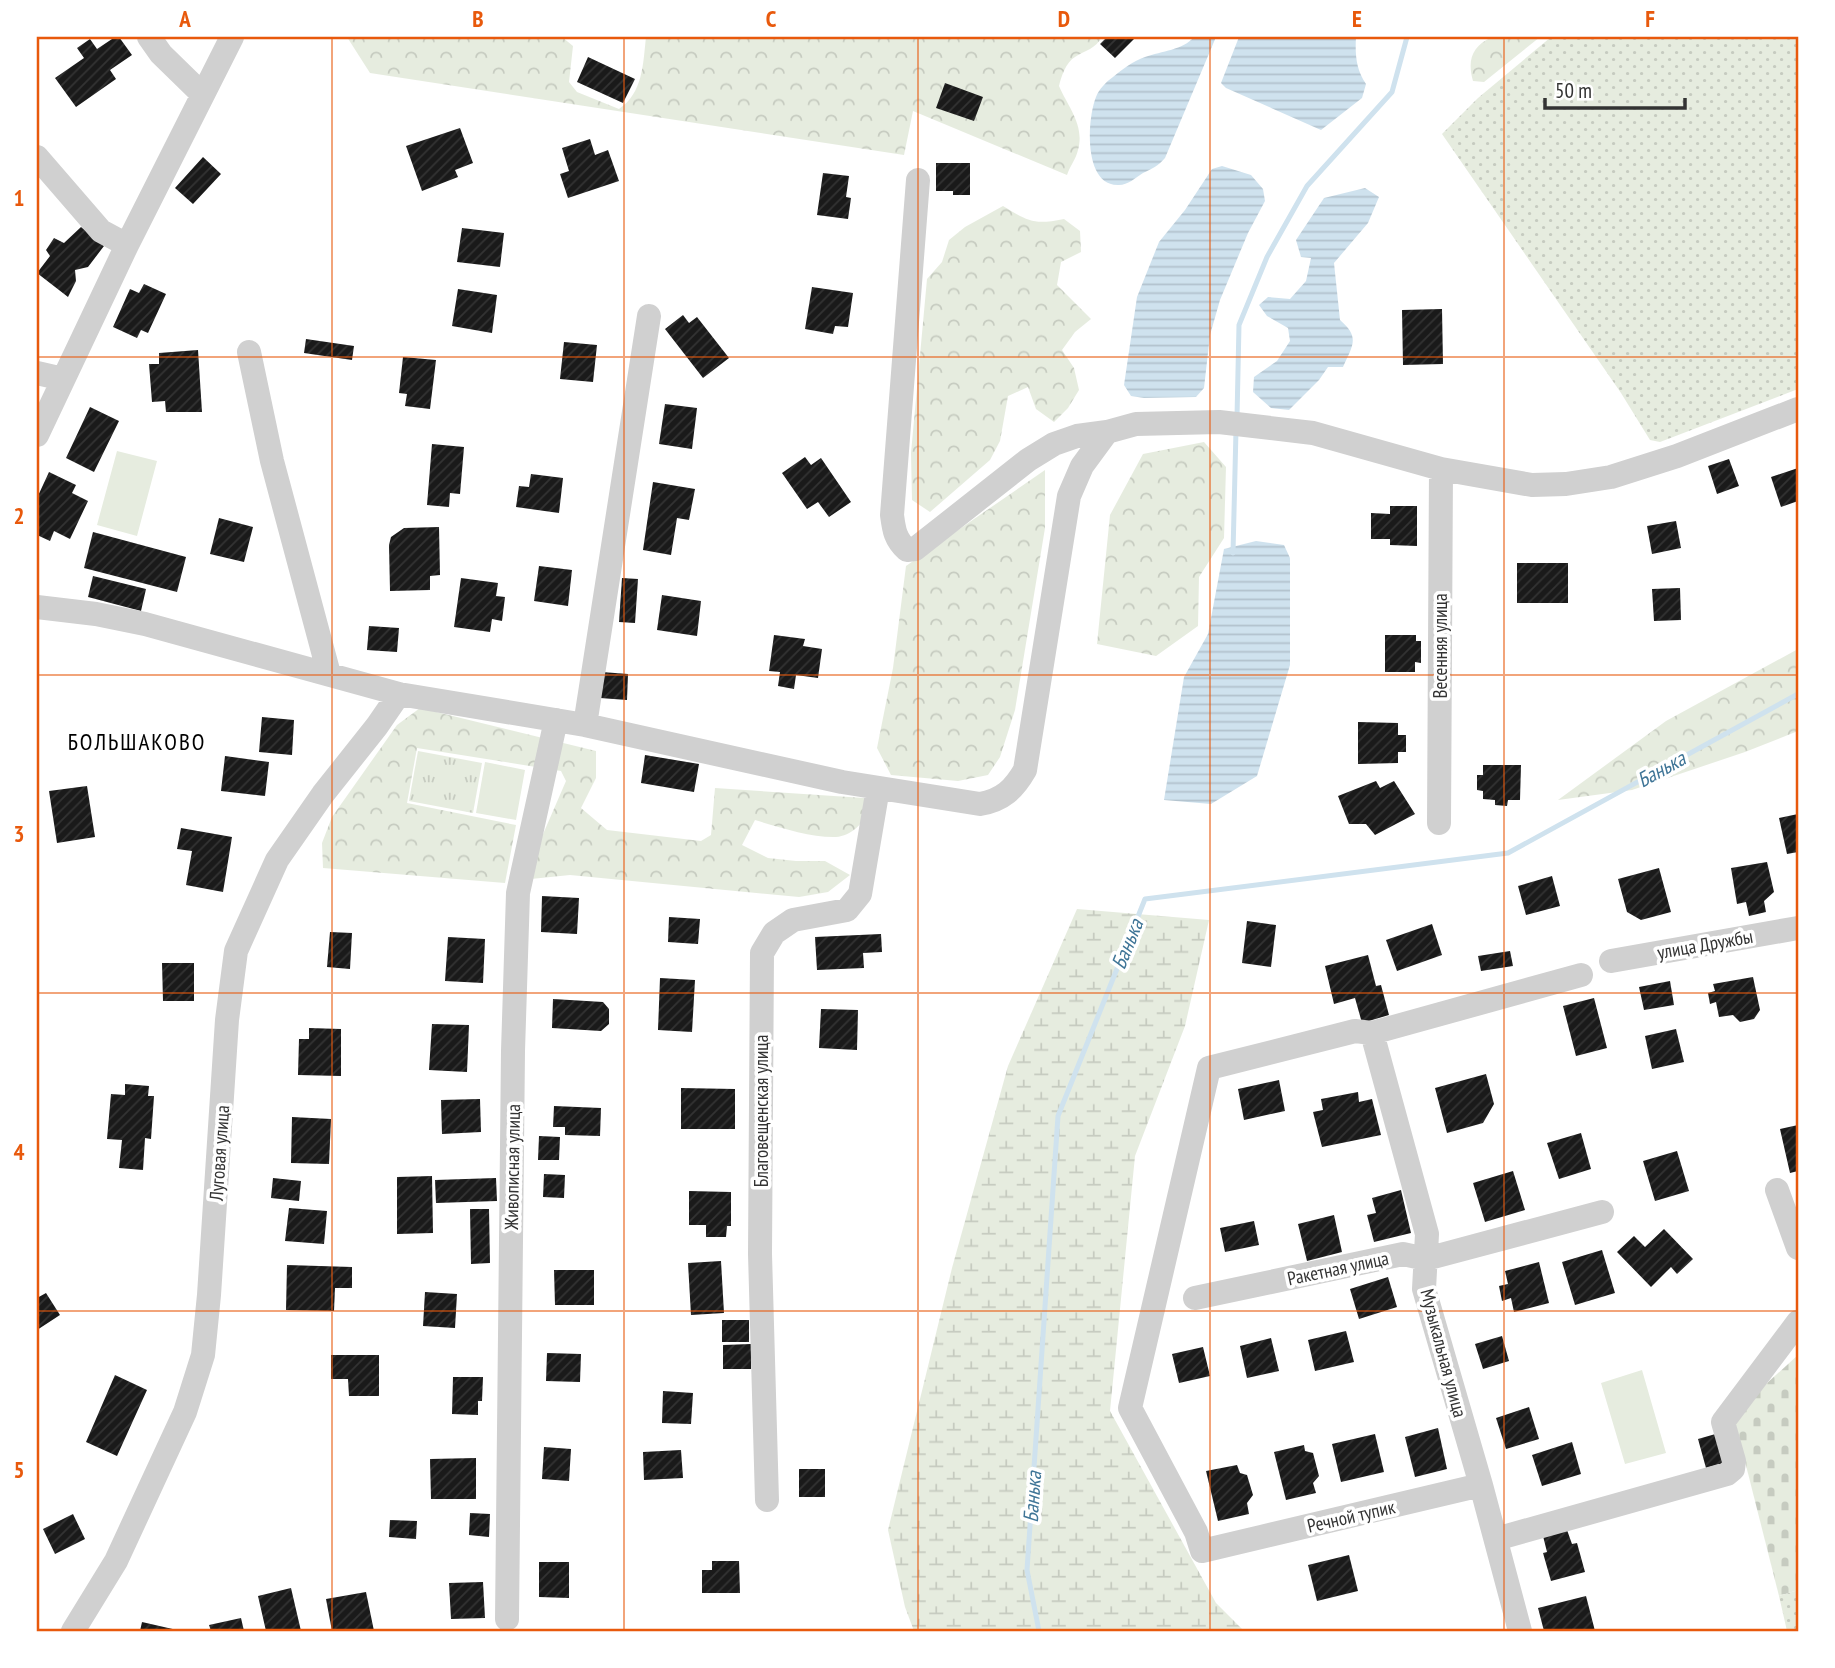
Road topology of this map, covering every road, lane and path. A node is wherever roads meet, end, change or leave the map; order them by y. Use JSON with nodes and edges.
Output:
{"nodes":[{"id":1,"x":149,"y":37,"type":"edge"},
{"id":2,"x":232,"y":37,"type":"edge"},
{"id":3,"x":202,"y":94,"type":"junction"},
{"id":4,"x":37,"y":157,"type":"edge"},
{"id":5,"x":918,"y":180,"type":"dead end"},
{"id":6,"x":127,"y":245,"type":"junction"},
{"id":7,"x":649,"y":316,"type":"dead end"},
{"id":8,"x":249,"y":352,"type":"dead end"},
{"id":9,"x":37,"y":373,"type":"edge"},
{"id":10,"x":64,"y":379,"type":"junction"},
{"id":11,"x":1798,"y":409,"type":"edge"},
{"id":12,"x":1107,"y":432,"type":"junction"},
{"id":13,"x":37,"y":435,"type":"edge"},
{"id":14,"x":1441,"y":469,"type":"junction"},
{"id":15,"x":37,"y":607,"type":"edge"},
{"id":16,"x":329,"y":674,"type":"junction"},
{"id":17,"x":399,"y":694,"type":"junction"},
{"id":18,"x":556,"y":720,"type":"junction"},
{"id":19,"x":585,"y":725,"type":"junction"},
{"id":20,"x":878,"y":788,"type":"junction"},
{"id":21,"x":1438,"y":824,"type":"dead end"},
{"id":22,"x":1798,"y":928,"type":"edge"},
{"id":23,"x":1611,"y":961,"type":"dead end"},
{"id":24,"x":1581,"y":975,"type":"dead end"},
{"id":25,"x":1373,"y":1033,"type":"junction"},
{"id":26,"x":1777,"y":1189,"type":"dead end"},
{"id":27,"x":1602,"y":1212,"type":"dead end"},
{"id":28,"x":1798,"y":1248,"type":"edge"},
{"id":29,"x":1426,"y":1259,"type":"junction"},
{"id":30,"x":1195,"y":1298,"type":"dead end"},
{"id":31,"x":1798,"y":1322,"type":"edge"},
{"id":32,"x":1481,"y":1485,"type":"junction"},
{"id":33,"x":767,"y":1500,"type":"dead end"},
{"id":34,"x":1496,"y":1539,"type":"junction"},
{"id":35,"x":507,"y":1619,"type":"dead end"},
{"id":36,"x":73,"y":1631,"type":"edge"},
{"id":37,"x":1520,"y":1631,"type":"edge"}],
"edges":[{"from":1,"to":3,"type":"street"},
{"from":2,"to":3,"type":"street"},
{"from":3,"to":6,"type":"street"},
{"from":4,"to":6,"type":"street"},
{"from":5,"to":12,"type":"street"},
{"from":6,"to":10,"type":"street"},
{"from":7,"to":19,"type":"street"},
{"from":8,"to":16,"type":"street"},
{"from":9,"to":10,"type":"street"},
{"from":10,"to":13,"type":"street"},
{"from":11,"to":14,"type":"street"},
{"from":12,"to":14,"type":"street"},
{"from":12,"to":20,"type":"street"},
{"from":14,"to":21,"type":"street","name":"Весенняя улица"},
{"from":15,"to":16,"type":"street"},
{"from":16,"to":17,"type":"street"},
{"from":17,"to":18,"type":"street"},
{"from":17,"to":36,"type":"street","name":"Луговая улица"},
{"from":18,"to":19,"type":"street"},
{"from":18,"to":35,"type":"street","name":"Живописная улица"},
{"from":19,"to":20,"type":"street"},
{"from":20,"to":33,"type":"street","name":"Благовещенская улица"},
{"from":22,"to":23,"type":"street","name":"улица Дружбы"},
{"from":24,"to":25,"type":"street"},
{"from":25,"to":29,"type":"street","name":"Музыкальная улица"},
{"from":25,"to":32,"type":"street","name":"Речной тупик"},
{"from":26,"to":28,"type":"street"},
{"from":27,"to":29,"type":"street","name":"Ракетная улица"},
{"from":29,"to":30,"type":"street","name":"Ракетная улица"},
{"from":29,"to":32,"type":"street","name":"Музыкальная улица"},
{"from":31,"to":34,"type":"street"},
{"from":32,"to":34,"type":"street","name":"Музыкальная улица"},
{"from":34,"to":37,"type":"street","name":"Музыкальная улица"}]}
